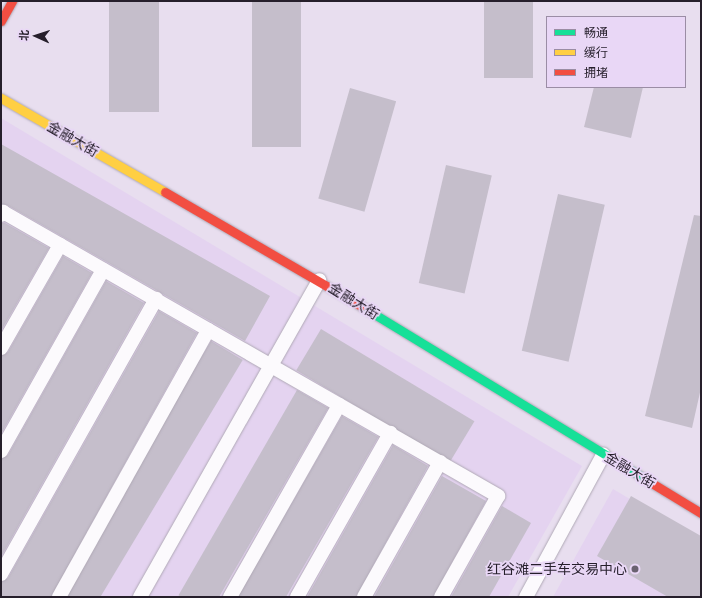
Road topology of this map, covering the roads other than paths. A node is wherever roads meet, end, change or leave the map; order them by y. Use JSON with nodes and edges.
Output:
{"nodes":[{"id":1,"x":12,"y":1,"type":"edge"},
{"id":2,"x":1,"y":21,"type":"edge"},
{"id":3,"x":1,"y":98,"type":"edge"},
{"id":4,"x":1,"y":215,"type":"edge"},
{"id":5,"x":60,"y":245,"type":"junction"},
{"id":6,"x":103,"y":270,"type":"junction"},
{"id":7,"x":320,"y":280,"type":"junction"},
{"id":8,"x":156,"y":300,"type":"junction"},
{"id":9,"x":208,"y":330,"type":"junction"},
{"id":10,"x":1,"y":348,"type":"edge"},
{"id":11,"x":271,"y":365,"type":"junction"},
{"id":12,"x":339,"y":405,"type":"junction"},
{"id":13,"x":390,"y":434,"type":"junction"},
{"id":14,"x":1,"y":451,"type":"edge"},
{"id":15,"x":603,"y":455,"type":"junction"},
{"id":16,"x":440,"y":462,"type":"junction"},
{"id":17,"x":701,"y":513,"type":"edge"},
{"id":18,"x":1,"y":574,"type":"edge"},
{"id":19,"x":58,"y":597,"type":"edge"},
{"id":20,"x":140,"y":597,"type":"edge"},
{"id":21,"x":230,"y":597,"type":"edge"},
{"id":22,"x":296,"y":597,"type":"edge"},
{"id":23,"x":364,"y":597,"type":"edge"},
{"id":24,"x":441,"y":597,"type":"edge"},
{"id":25,"x":526,"y":597,"type":"edge"}],
"edges":[{"from":1,"to":2,"type":"street"},
{"from":3,"to":7,"type":"street","name":"金融大街"},
{"from":4,"to":5,"type":"lane"},
{"from":5,"to":6,"type":"lane"},
{"from":5,"to":10,"type":"lane"},
{"from":6,"to":8,"type":"lane"},
{"from":6,"to":14,"type":"lane"},
{"from":7,"to":11,"type":"lane"},
{"from":7,"to":15,"type":"street","name":"金融大街"},
{"from":8,"to":9,"type":"lane"},
{"from":8,"to":18,"type":"lane"},
{"from":9,"to":11,"type":"lane"},
{"from":9,"to":19,"type":"lane"},
{"from":11,"to":12,"type":"lane"},
{"from":11,"to":20,"type":"lane"},
{"from":12,"to":13,"type":"lane"},
{"from":12,"to":21,"type":"lane"},
{"from":13,"to":16,"type":"lane"},
{"from":13,"to":22,"type":"lane"},
{"from":15,"to":17,"type":"street","name":"金融大街"},
{"from":15,"to":25,"type":"lane"},
{"from":16,"to":23,"type":"lane"},
{"from":16,"to":24,"type":"lane"}]}
